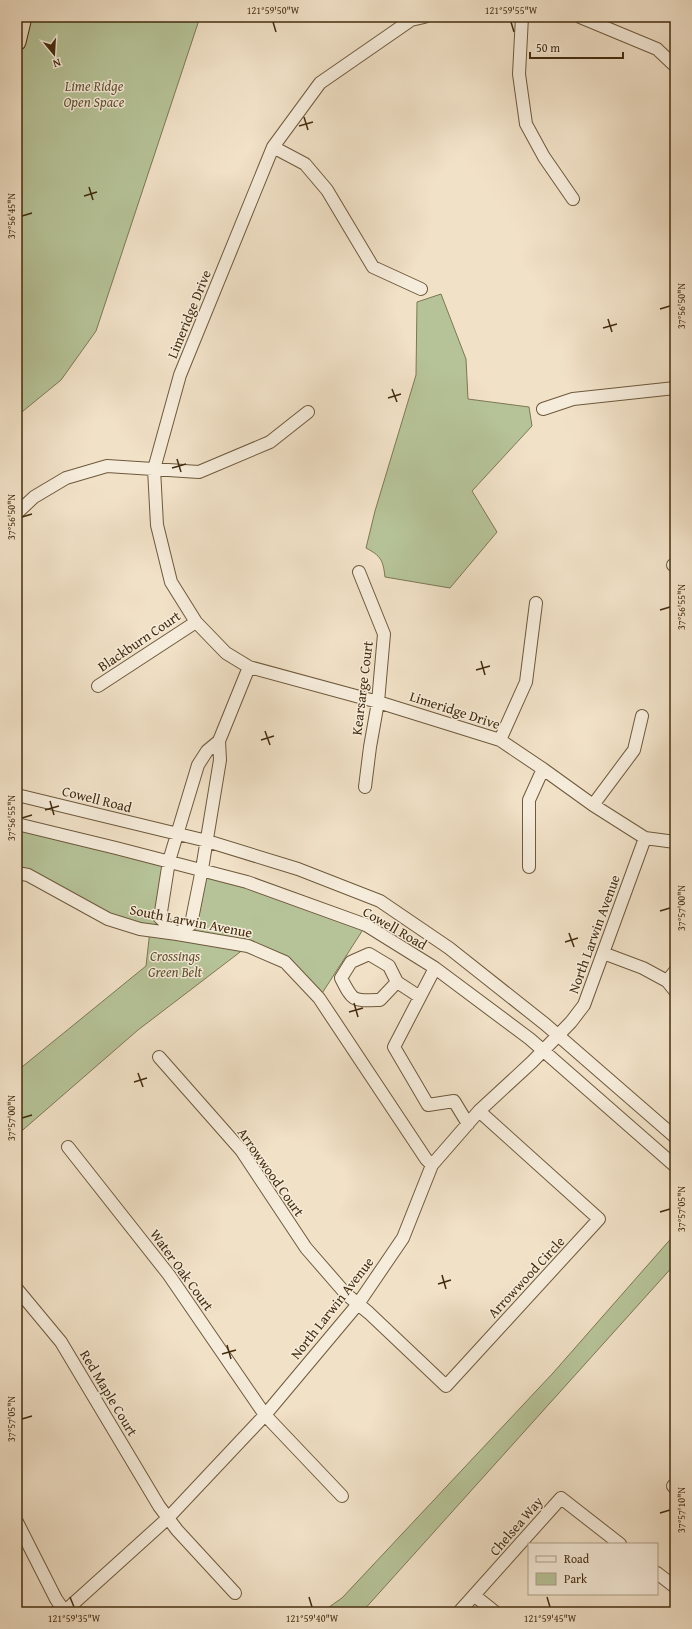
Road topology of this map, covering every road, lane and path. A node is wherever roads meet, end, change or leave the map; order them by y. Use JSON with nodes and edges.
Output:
{"nodes":[{"id":1,"x":23,"y":17,"type":"edge"},
{"id":2,"x":424,"y":17,"type":"edge"},
{"id":3,"x":522,"y":17,"type":"edge"},
{"id":4,"x":580,"y":17,"type":"edge"},
{"id":5,"x":410,"y":18,"type":"edge"},
{"id":6,"x":17,"y":42,"type":"edge"},
{"id":7,"x":675,"y":66,"type":"edge"},
{"id":8,"x":273,"y":147,"type":"junction"},
{"id":9,"x":573,"y":199,"type":"dead end"},
{"id":10,"x":421,"y":289,"type":"dead end"},
{"id":11,"x":675,"y":388,"type":"edge"},
{"id":12,"x":543,"y":409,"type":"dead end"},
{"id":13,"x":308,"y":412,"type":"dead end"},
{"id":14,"x":154,"y":469,"type":"junction"},
{"id":15,"x":17,"y":513,"type":"edge"},
{"id":16,"x":359,"y":572,"type":"dead end"},
{"id":17,"x":536,"y":603,"type":"dead end"},
{"id":18,"x":196,"y":622,"type":"junction"},
{"id":19,"x":249,"y":666,"type":"junction"},
{"id":20,"x":98,"y":686,"type":"dead end"},
{"id":21,"x":378,"y":702,"type":"junction"},
{"id":22,"x":642,"y":716,"type":"dead end"},
{"id":23,"x":500,"y":740,"type":"junction"},
{"id":24,"x":219,"y":741,"type":"junction"},
{"id":25,"x":543,"y":769,"type":"junction"},
{"id":26,"x":365,"y":787,"type":"dead end"},
{"id":27,"x":17,"y":795,"type":"edge"},
{"id":28,"x":593,"y":805,"type":"junction"},
{"id":29,"x":17,"y":824,"type":"edge"},
{"id":30,"x":177,"y":834,"type":"junction"},
{"id":31,"x":645,"y":838,"type":"junction"},
{"id":32,"x":207,"y":842,"type":"junction"},
{"id":33,"x":675,"y":842,"type":"edge"},
{"id":34,"x":169,"y":861,"type":"junction"},
{"id":35,"x":529,"y":867,"type":"dead end"},
{"id":36,"x":202,"y":869,"type":"junction"},
{"id":37,"x":17,"y":873,"type":"edge"},
{"id":38,"x":177,"y":934,"type":"junction"},
{"id":39,"x":603,"y":953,"type":"junction"},
{"id":40,"x":435,"y":968,"type":"junction"},
{"id":41,"x":675,"y":971,"type":"edge"},
{"id":42,"x":667,"y":981,"type":"junction"},
{"id":43,"x":397,"y":982,"type":"junction"},
{"id":44,"x":675,"y":991,"type":"edge"},
{"id":45,"x":420,"y":996,"type":"junction"},
{"id":46,"x":558,"y":1035,"type":"junction"},
{"id":47,"x":543,"y":1050,"type":"junction"},
{"id":48,"x":159,"y":1057,"type":"dead end"},
{"id":49,"x":479,"y":1111,"type":"junction"},
{"id":50,"x":468,"y":1124,"type":"junction"},
{"id":51,"x":675,"y":1137,"type":"edge"},
{"id":52,"x":68,"y":1147,"type":"dead end"},
{"id":53,"x":432,"y":1165,"type":"junction"},
{"id":54,"x":675,"y":1166,"type":"edge"},
{"id":55,"x":17,"y":1289,"type":"edge"},
{"id":56,"x":358,"y":1304,"type":"junction"},
{"id":57,"x":265,"y":1415,"type":"junction"},
{"id":58,"x":675,"y":1484,"type":"edge"},
{"id":59,"x":675,"y":1488,"type":"edge"},
{"id":60,"x":342,"y":1496,"type":"dead end"},
{"id":61,"x":168,"y":1518,"type":"junction"},
{"id":62,"x":17,"y":1522,"type":"edge"},
{"id":63,"x":619,"y":1543,"type":"edge"},
{"id":64,"x":658,"y":1574,"type":"edge"},
{"id":65,"x":675,"y":1587,"type":"edge"},
{"id":66,"x":234,"y":1593,"type":"dead end"},
{"id":67,"x":475,"y":1596,"type":"junction"},
{"id":68,"x":64,"y":1612,"type":"edge"},
{"id":69,"x":459,"y":1612,"type":"edge"},
{"id":70,"x":495,"y":1612,"type":"edge"}],
"edges":[{"from":1,"to":6,"type":"highway"},
{"from":2,"to":5,"type":"street","name":"Limeridge Drive"},
{"from":3,"to":9,"type":"street"},
{"from":4,"to":7,"type":"street"},
{"from":5,"to":8,"type":"street","name":"Limeridge Drive"},
{"from":8,"to":10,"type":"street"},
{"from":8,"to":14,"type":"street","name":"Limeridge Drive"},
{"from":11,"to":12,"type":"street"},
{"from":13,"to":14,"type":"street"},
{"from":14,"to":15,"type":"street"},
{"from":14,"to":18,"type":"street","name":"Limeridge Drive"},
{"from":16,"to":21,"type":"street","name":"Kearsarge Court"},
{"from":17,"to":23,"type":"street"},
{"from":18,"to":19,"type":"street","name":"Limeridge Drive"},
{"from":18,"to":20,"type":"street","name":"Blackburn Court"},
{"from":19,"to":21,"type":"street","name":"Limeridge Drive"},
{"from":19,"to":24,"type":"street"},
{"from":21,"to":23,"type":"street","name":"Limeridge Drive"},
{"from":21,"to":26,"type":"street","name":"Kearsarge Court"},
{"from":22,"to":28,"type":"street"},
{"from":23,"to":25,"type":"street","name":"Limeridge Drive"},
{"from":24,"to":30,"type":"street"},
{"from":24,"to":32,"type":"street"},
{"from":25,"to":28,"type":"street","name":"Limeridge Drive"},
{"from":25,"to":35,"type":"street"},
{"from":27,"to":30,"type":"street","name":"Cowell Road"},
{"from":28,"to":31,"type":"street","name":"Limeridge Drive"},
{"from":29,"to":34,"type":"street","name":"Cowell Road"},
{"from":30,"to":32,"type":"street","name":"Cowell Road"},
{"from":30,"to":34,"type":"street"},
{"from":31,"to":33,"type":"street","name":"Limeridge Drive"},
{"from":31,"to":39,"type":"street","name":"North Larwin Avenue"},
{"from":32,"to":36,"type":"street"},
{"from":32,"to":46,"type":"street","name":"Cowell Road"},
{"from":34,"to":36,"type":"street","name":"Cowell Road"},
{"from":34,"to":38,"type":"street"},
{"from":36,"to":38,"type":"street"},
{"from":36,"to":40,"type":"street","name":"Cowell Road"},
{"from":37,"to":38,"type":"street","name":"South Larwin Avenue"},
{"from":38,"to":53,"type":"street","name":"South Larwin Avenue"},
{"from":39,"to":42,"type":"street"},
{"from":39,"to":46,"type":"street","name":"North Larwin Avenue"},
{"from":40,"to":45,"type":"street"},
{"from":40,"to":47,"type":"street","name":"Cowell Road"},
{"from":41,"to":42,"type":"street"},
{"from":42,"to":44,"type":"street"},
{"from":43,"to":43,"type":"street"},
{"from":43,"to":45,"type":"street"},
{"from":45,"to":50,"type":"street"},
{"from":46,"to":47,"type":"street","name":"North Larwin Avenue"},
{"from":46,"to":51,"type":"street","name":"Cowell Road"},
{"from":47,"to":49,"type":"street","name":"North Larwin Avenue"},
{"from":47,"to":54,"type":"street","name":"Cowell Road"},
{"from":48,"to":56,"type":"street","name":"Arrowwood Court"},
{"from":49,"to":50,"type":"street","name":"North Larwin Avenue"},
{"from":49,"to":56,"type":"street","name":"Arrowwood Circle"},
{"from":50,"to":53,"type":"street","name":"North Larwin Avenue"},
{"from":52,"to":57,"type":"street","name":"Water Oak Court"},
{"from":53,"to":56,"type":"street","name":"North Larwin Avenue"},
{"from":55,"to":61,"type":"street","name":"Red Maple Court"},
{"from":56,"to":57,"type":"street","name":"North Larwin Avenue"},
{"from":57,"to":60,"type":"street","name":"Water Oak Court"},
{"from":57,"to":61,"type":"street","name":"North Larwin Avenue"},
{"from":58,"to":59,"type":"street"},
{"from":61,"to":66,"type":"street","name":"Red Maple Court"},
{"from":61,"to":68,"type":"street","name":"North Larwin Avenue"},
{"from":62,"to":68,"type":"street"},
{"from":63,"to":67,"type":"street","name":"Chelsea Way"},
{"from":64,"to":65,"type":"street"},
{"from":67,"to":69,"type":"street","name":"Chelsea Way"},
{"from":67,"to":70,"type":"street"}]}
